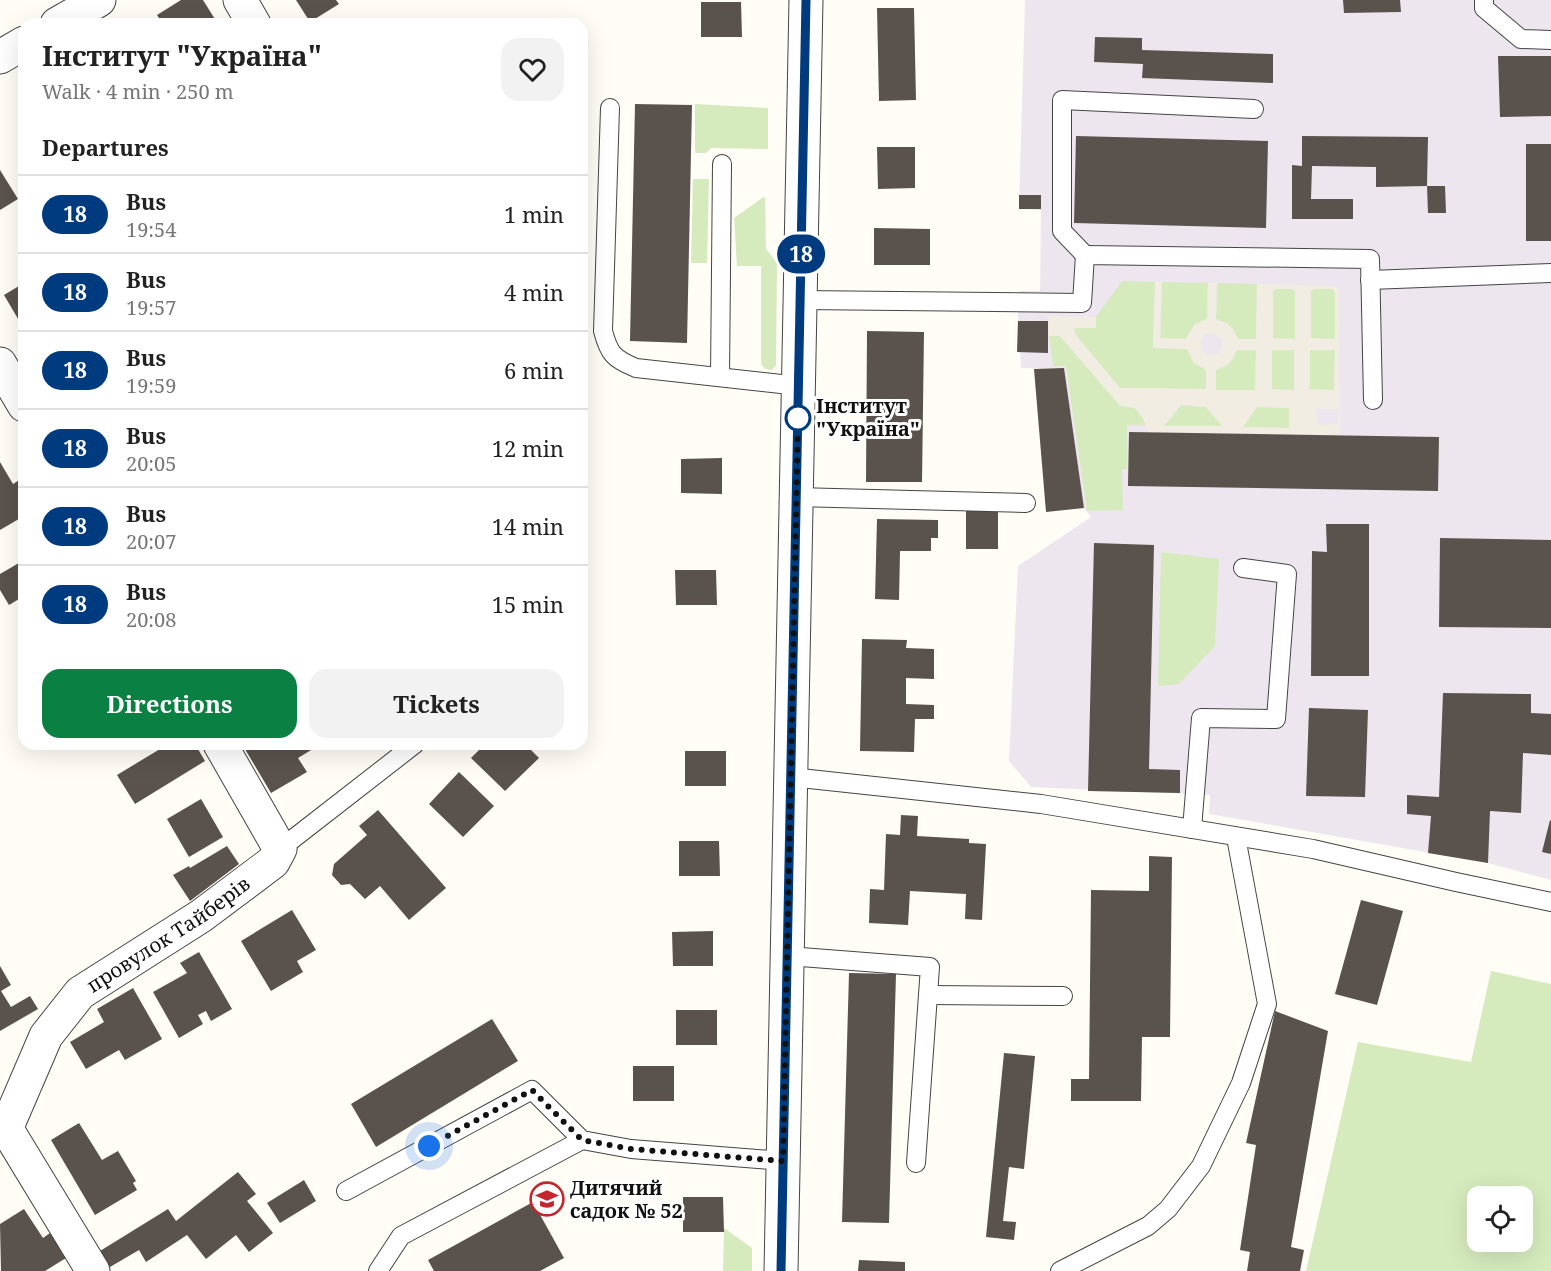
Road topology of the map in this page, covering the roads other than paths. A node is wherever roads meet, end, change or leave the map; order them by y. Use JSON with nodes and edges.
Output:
{"nodes":[{"id":1,"x":99,"y":0,"type":"edge"},
{"id":2,"x":240,"y":0,"type":"edge"},
{"id":3,"x":806,"y":0,"type":"edge"},
{"id":4,"x":1484,"y":0,"type":"edge"},
{"id":5,"x":68,"y":18,"type":"edge"},
{"id":6,"x":250,"y":18,"type":"edge"},
{"id":7,"x":1551,"y":40,"type":"edge"},
{"id":8,"x":18,"y":46,"type":"edge"},
{"id":9,"x":0,"y":57,"type":"edge"},
{"id":10,"x":610,"y":108,"type":"dead end"},
{"id":11,"x":1254,"y":109,"type":"dead end"},
{"id":12,"x":722,"y":164,"type":"dead end"},
{"id":13,"x":1085,"y":255,"type":"junction"},
{"id":14,"x":1551,"y":273,"type":"edge"},
{"id":15,"x":1370,"y":280,"type":"junction"},
{"id":16,"x":801,"y":300,"type":"junction"},
{"id":17,"x":0,"y":364,"type":"edge"},
{"id":18,"x":720,"y":377,"type":"junction"},
{"id":19,"x":799,"y":387,"type":"junction"},
{"id":20,"x":18,"y":395,"type":"edge"},
{"id":21,"x":1373,"y":400,"type":"dead end"},
{"id":22,"x":796,"y":497,"type":"junction"},
{"id":23,"x":1026,"y":503,"type":"dead end"},
{"id":24,"x":1243,"y":568,"type":"dead end"},
{"id":25,"x":223,"y":750,"type":"edge"},
{"id":26,"x":407,"y":750,"type":"edge"},
{"id":27,"x":792,"y":777,"type":"junction"},
{"id":28,"x":1192,"y":829,"type":"junction"},
{"id":29,"x":1236,"y":837,"type":"junction"},
{"id":30,"x":280,"y":849,"type":"junction"},
{"id":31,"x":1551,"y":902,"type":"edge"},
{"id":32,"x":788,"y":956,"type":"junction"},
{"id":33,"x":928,"y":995,"type":"junction"},
{"id":34,"x":1063,"y":996,"type":"dead end"},
{"id":35,"x":3,"y":1124,"type":"edge"},
{"id":36,"x":582,"y":1140,"type":"junction"},
{"id":37,"x":783,"y":1161,"type":"junction"},
{"id":38,"x":916,"y":1163,"type":"dead end"},
{"id":39,"x":346,"y":1191,"type":"dead end"},
{"id":40,"x":93,"y":1271,"type":"edge"},
{"id":41,"x":378,"y":1271,"type":"edge"},
{"id":42,"x":781,"y":1271,"type":"edge"},
{"id":43,"x":1060,"y":1271,"type":"edge"}],
"edges":[{"from":1,"to":5,"type":"street"},
{"from":2,"to":6,"type":"street"},
{"from":3,"to":16,"type":"street"},
{"from":4,"to":7,"type":"lane"},
{"from":8,"to":9,"type":"street"},
{"from":10,"to":18,"type":"lane"},
{"from":11,"to":13,"type":"lane"},
{"from":12,"to":18,"type":"lane"},
{"from":13,"to":15,"type":"lane"},
{"from":13,"to":16,"type":"lane"},
{"from":14,"to":15,"type":"lane"},
{"from":15,"to":21,"type":"lane"},
{"from":16,"to":19,"type":"street"},
{"from":17,"to":20,"type":"street"},
{"from":18,"to":19,"type":"lane"},
{"from":19,"to":22,"type":"street"},
{"from":22,"to":23,"type":"lane"},
{"from":22,"to":27,"type":"street"},
{"from":24,"to":28,"type":"lane"},
{"from":25,"to":30,"type":"street"},
{"from":26,"to":30,"type":"lane"},
{"from":27,"to":28,"type":"lane"},
{"from":27,"to":32,"type":"street"},
{"from":28,"to":29,"type":"lane"},
{"from":29,"to":31,"type":"lane"},
{"from":29,"to":43,"type":"lane"},
{"from":30,"to":35,"type":"street","name":"провулок Тайберів"},
{"from":32,"to":33,"type":"lane"},
{"from":32,"to":37,"type":"street"},
{"from":33,"to":34,"type":"lane"},
{"from":33,"to":38,"type":"lane"},
{"from":35,"to":40,"type":"street"},
{"from":36,"to":37,"type":"lane"},
{"from":36,"to":39,"type":"lane"},
{"from":36,"to":41,"type":"lane"},
{"from":37,"to":42,"type":"street"}]}
